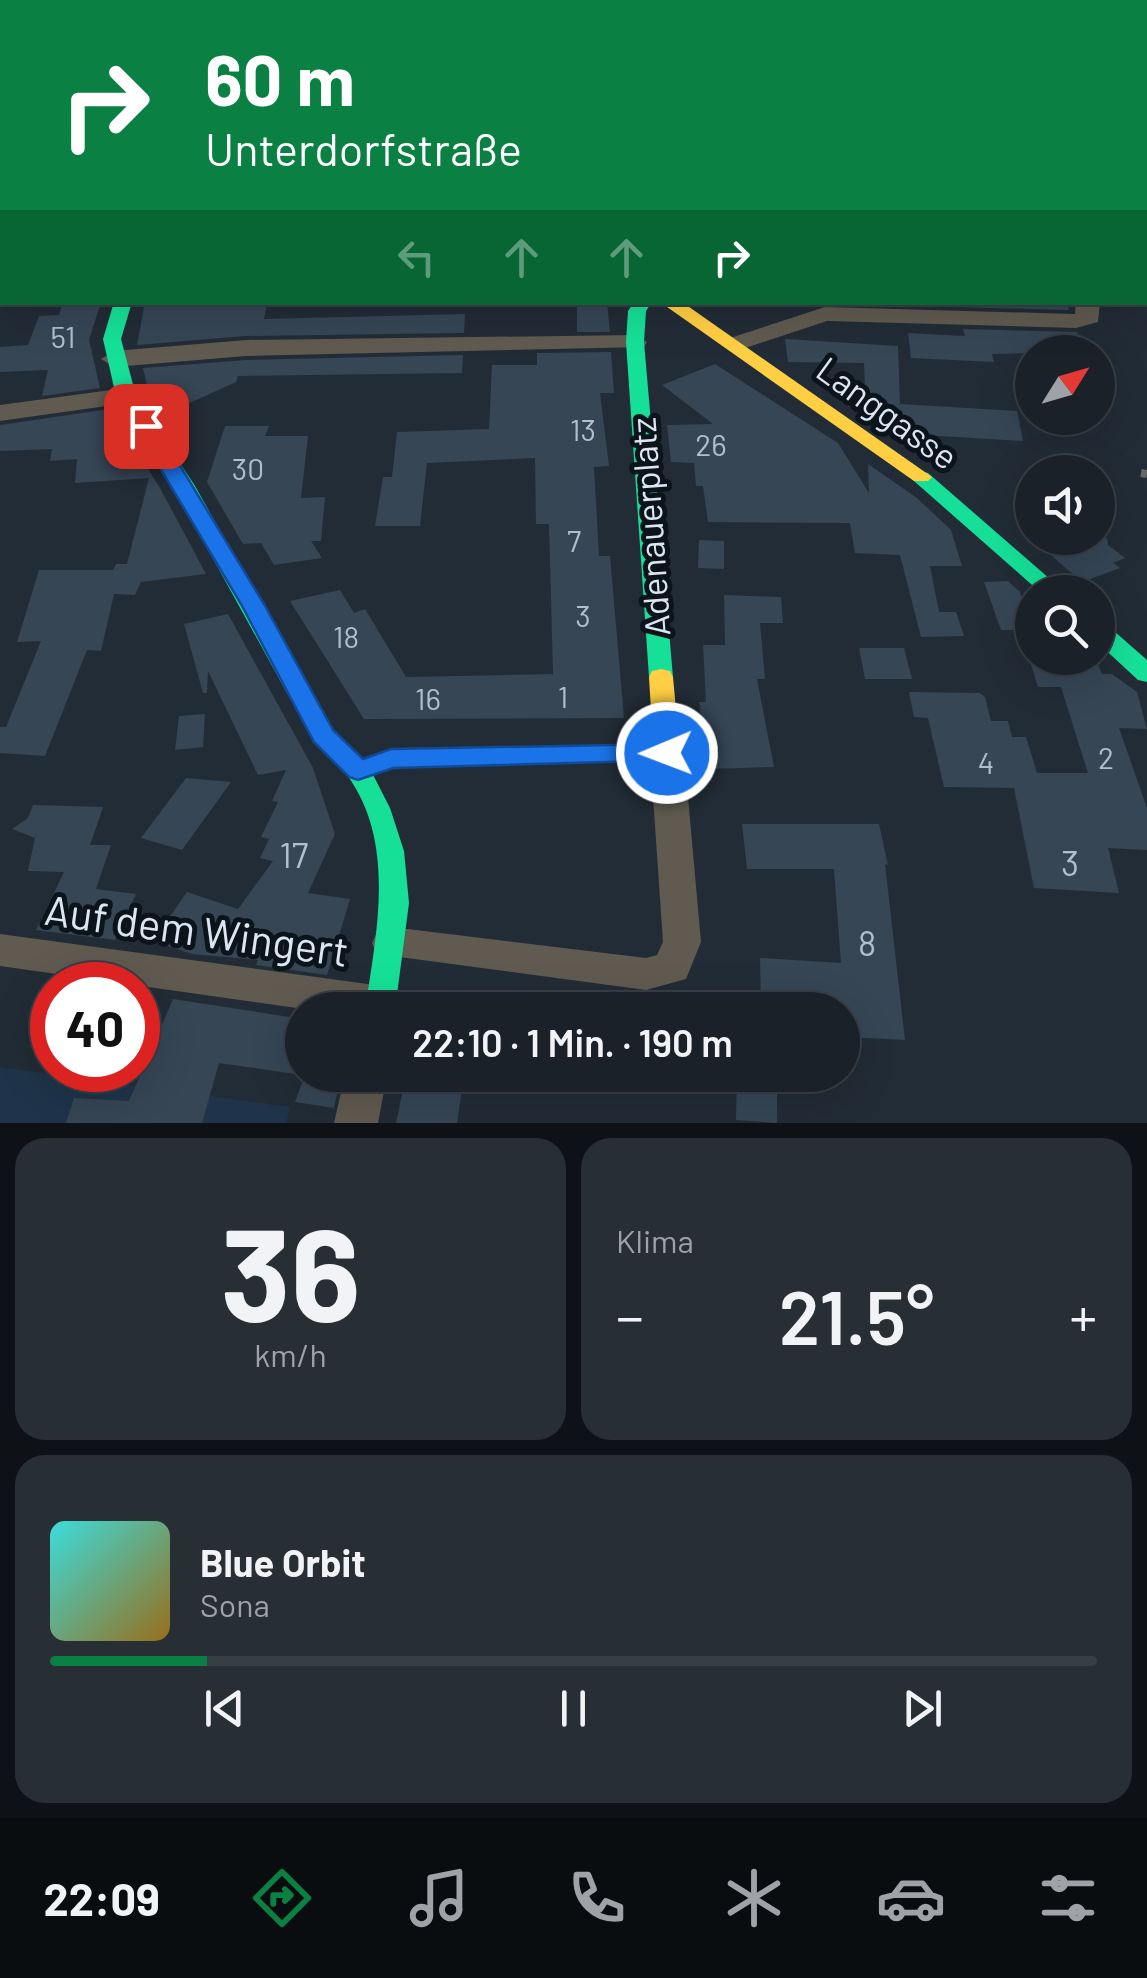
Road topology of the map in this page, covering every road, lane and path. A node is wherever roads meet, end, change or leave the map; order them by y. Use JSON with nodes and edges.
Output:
{"nodes":[{"id":1,"x":121,"y":305,"type":"edge"},
{"id":2,"x":641,"y":305,"type":"edge"},
{"id":3,"x":674,"y":305,"type":"edge"},
{"id":4,"x":1088,"y":305,"type":"edge"},
{"id":5,"x":635,"y":342,"type":"junction"},
{"id":6,"x":733,"y":344,"type":"junction"},
{"id":7,"x":114,"y":359,"type":"junction"},
{"id":8,"x":126,"y":396,"type":"junction"},
{"id":9,"x":0,"y":412,"type":"edge"},
{"id":10,"x":1035,"y":575,"type":"edge"},
{"id":11,"x":1115,"y":645,"type":"edge"},
{"id":12,"x":1147,"y":674,"type":"edge"},
{"id":13,"x":667,"y":753,"type":"junction"},
{"id":14,"x":358,"y":770,"type":"junction"},
{"id":15,"x":392,"y":942,"type":"junction"},
{"id":16,"x":0,"y":950,"type":"edge"},
{"id":17,"x":286,"y":992,"type":"edge"},
{"id":18,"x":383,"y":992,"type":"edge"},
{"id":19,"x":362,"y":1092,"type":"edge"},
{"id":20,"x":356,"y":1123,"type":"edge"}],
"edges":[{"from":1,"to":7,"type":"street"},
{"from":2,"to":5,"type":"street","name":"Adenauerplatz"},
{"from":3,"to":6,"type":"street","name":"Langgasse"},
{"from":4,"to":6,"type":"street"},
{"from":5,"to":7,"type":"street"},
{"from":5,"to":13,"type":"street","name":"Adenauerplatz"},
{"from":6,"to":10,"type":"street","name":"Langgasse"},
{"from":7,"to":8,"type":"street"},
{"from":8,"to":9,"type":"street"},
{"from":8,"to":14,"type":"street"},
{"from":11,"to":12,"type":"street"},
{"from":13,"to":14,"type":"street"},
{"from":13,"to":15,"type":"street","name":"Adenauerplatz"},
{"from":14,"to":15,"type":"street"},
{"from":15,"to":18,"type":"street"},
{"from":16,"to":17,"type":"street","name":"Auf dem Wingert"},
{"from":19,"to":20,"type":"street"}]}
